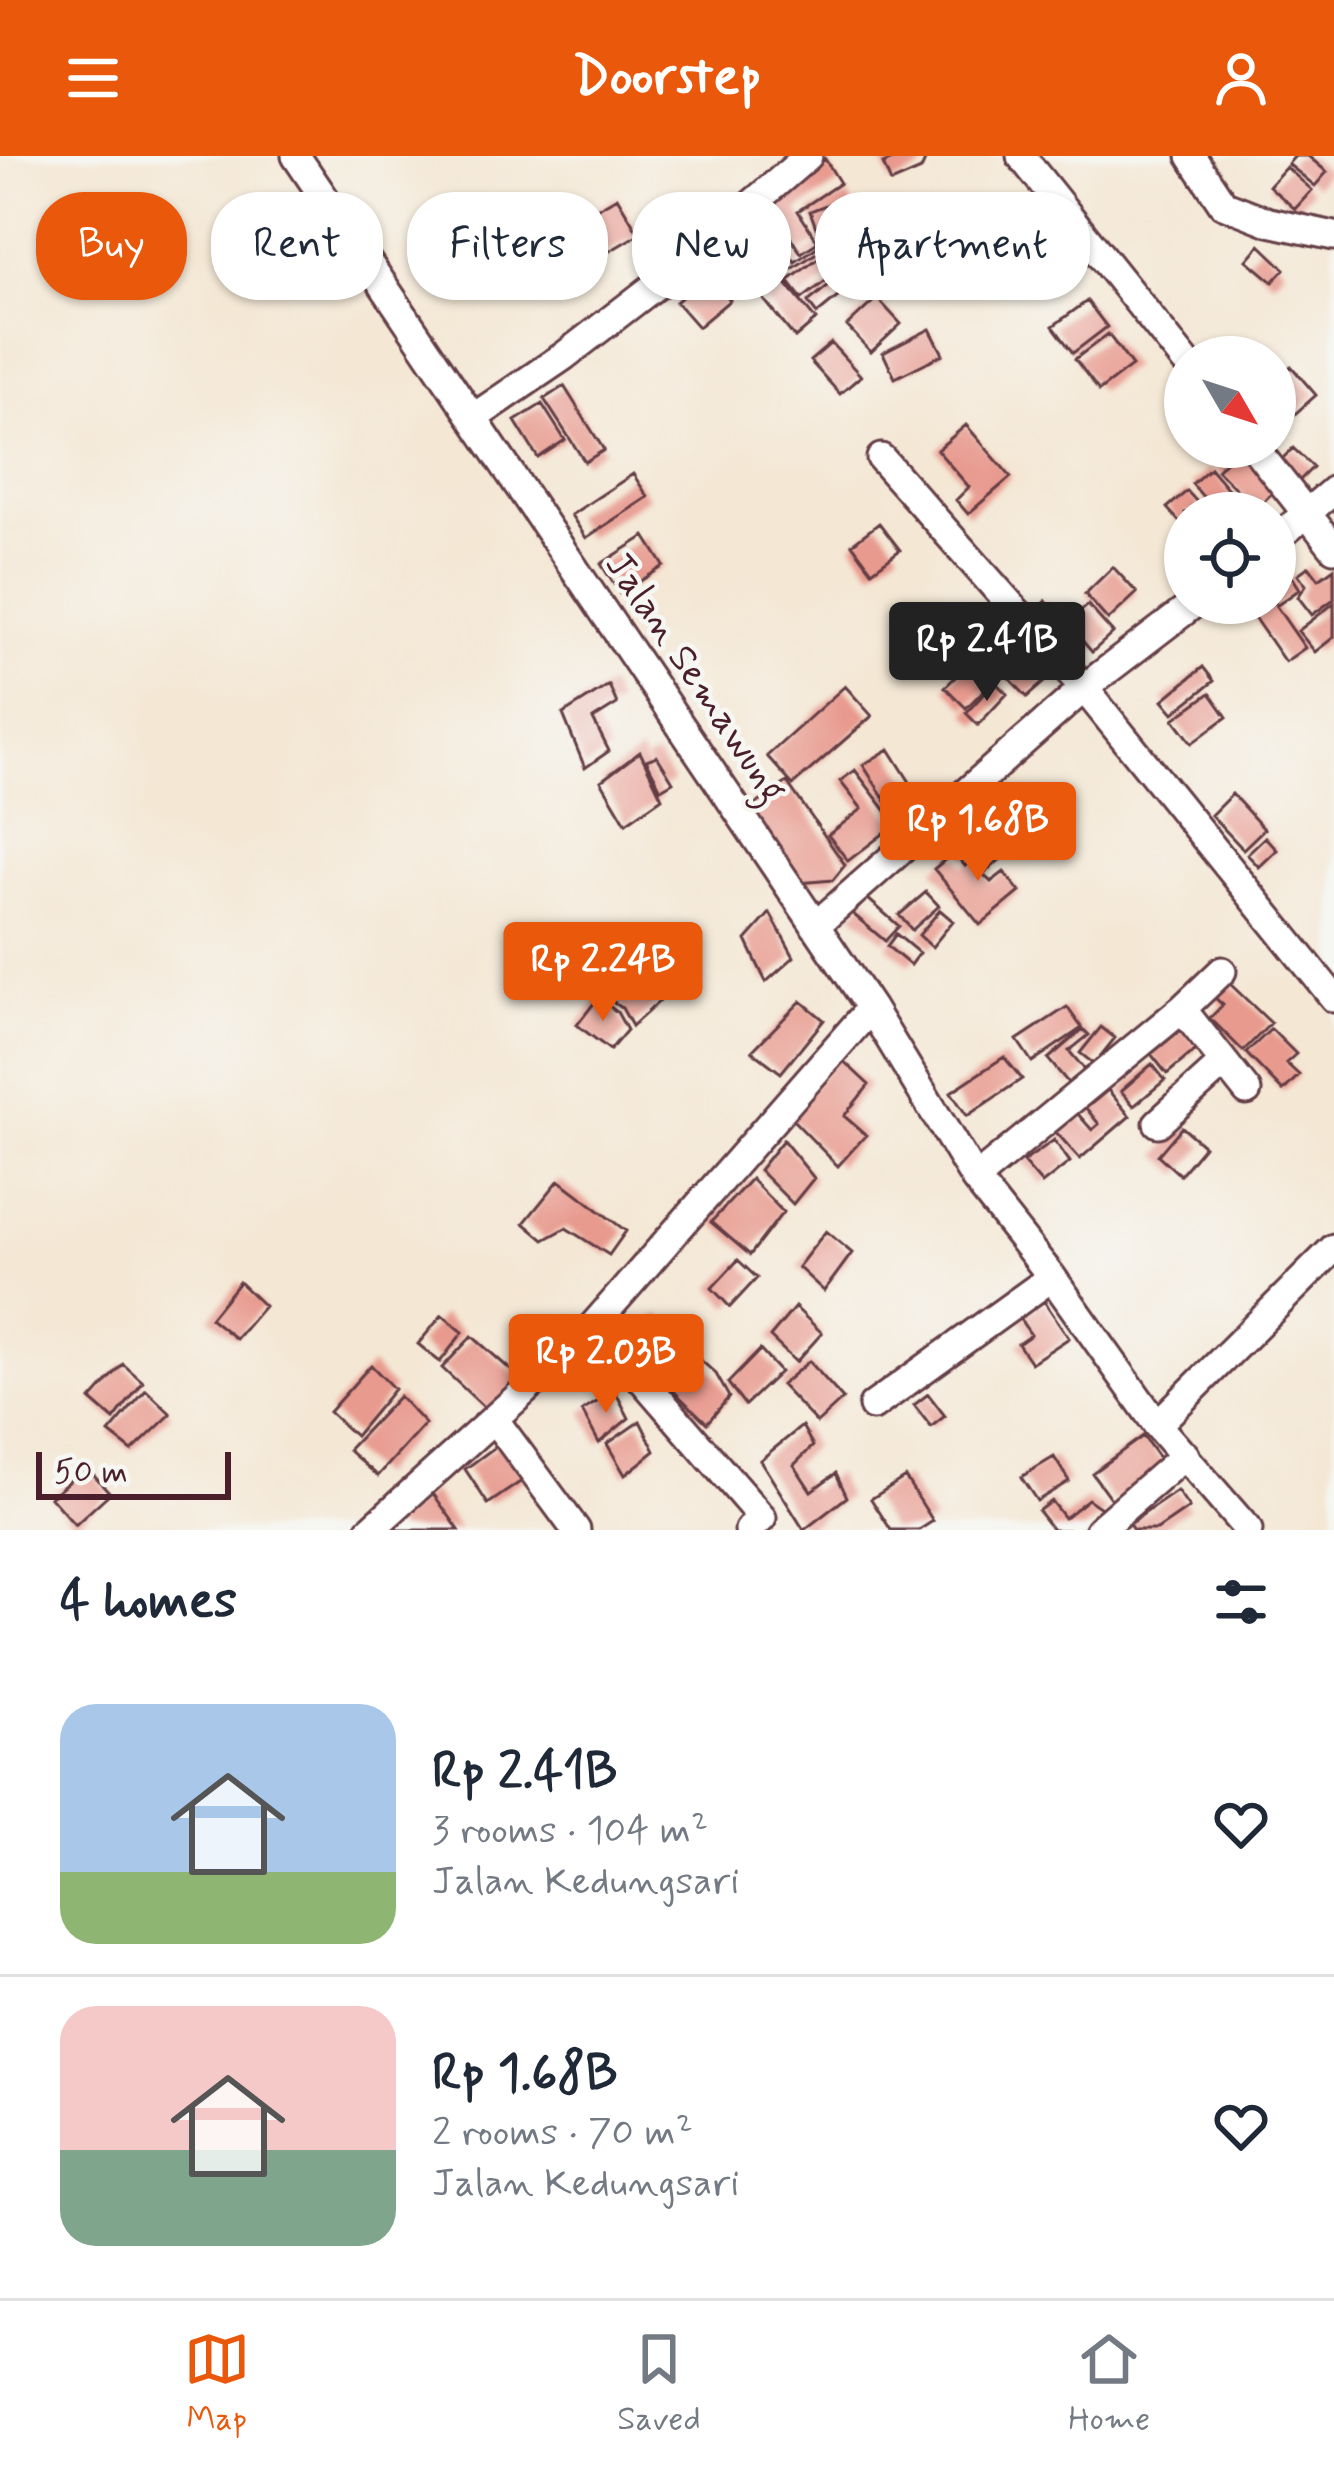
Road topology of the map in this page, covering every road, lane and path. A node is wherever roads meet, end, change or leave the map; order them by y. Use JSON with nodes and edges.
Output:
{"nodes":[{"id":1,"x":296,"y":156,"type":"edge"},
{"id":2,"x":808,"y":156,"type":"edge"},
{"id":3,"x":1021,"y":156,"type":"edge"},
{"id":4,"x":1191,"y":156,"type":"edge"},
{"id":5,"x":1334,"y":236,"type":"edge"},
{"id":6,"x":1165,"y":336,"type":"edge"},
{"id":7,"x":473,"y":418,"type":"junction"},
{"id":8,"x":881,"y":458,"type":"dead end"},
{"id":9,"x":1271,"y":468,"type":"edge"},
{"id":10,"x":1334,"y":490,"type":"edge"},
{"id":11,"x":1307,"y":514,"type":"junction"},
{"id":12,"x":1296,"y":523,"type":"edge"},
{"id":13,"x":1334,"y":548,"type":"edge"},
{"id":14,"x":1168,"y":624,"type":"edge"},
{"id":15,"x":1084,"y":688,"type":"junction"},
{"id":16,"x":815,"y":926,"type":"junction"},
{"id":17,"x":1222,"y":971,"type":"dead end"},
{"id":18,"x":1334,"y":998,"type":"edge"},
{"id":19,"x":871,"y":1008,"type":"junction"},
{"id":20,"x":1182,"y":1010,"type":"junction"},
{"id":21,"x":1224,"y":1063,"type":"junction"},
{"id":22,"x":1247,"y":1091,"type":"dead end"},
{"id":23,"x":1158,"y":1123,"type":"dead end"},
{"id":24,"x":975,"y":1178,"type":"junction"},
{"id":25,"x":1334,"y":1248,"type":"edge"},
{"id":26,"x":1052,"y":1277,"type":"junction"},
{"id":27,"x":595,"y":1325,"type":"junction"},
{"id":28,"x":873,"y":1406,"type":"dead end"},
{"id":29,"x":494,"y":1419,"type":"junction"},
{"id":30,"x":1157,"y":1425,"type":"junction"},
{"id":31,"x":1185,"y":1455,"type":"junction"},
{"id":32,"x":762,"y":1526,"type":"edge"},
{"id":33,"x":370,"y":1530,"type":"edge"},
{"id":34,"x":577,"y":1530,"type":"edge"},
{"id":35,"x":1099,"y":1530,"type":"edge"},
{"id":36,"x":1248,"y":1530,"type":"edge"}],
"edges":[{"from":1,"to":7,"type":"street","name":"Jalan Semawung"},
{"from":2,"to":7,"type":"street"},
{"from":3,"to":6,"type":"street"},
{"from":4,"to":5,"type":"street"},
{"from":7,"to":16,"type":"street","name":"Jalan Semawung"},
{"from":8,"to":15,"type":"street"},
{"from":9,"to":11,"type":"street"},
{"from":10,"to":11,"type":"street"},
{"from":11,"to":12,"type":"street"},
{"from":11,"to":13,"type":"street"},
{"from":14,"to":15,"type":"street"},
{"from":15,"to":16,"type":"street"},
{"from":15,"to":18,"type":"street"},
{"from":16,"to":19,"type":"street","name":"Jalan Semawung"},
{"from":17,"to":20,"type":"street"},
{"from":19,"to":24,"type":"street","name":"Jalan Semawung"},
{"from":19,"to":27,"type":"street"},
{"from":20,"to":21,"type":"street"},
{"from":20,"to":24,"type":"street"},
{"from":21,"to":22,"type":"street"},
{"from":21,"to":23,"type":"street"},
{"from":24,"to":26,"type":"street","name":"Jalan Semawung"},
{"from":25,"to":30,"type":"street"},
{"from":26,"to":28,"type":"street"},
{"from":26,"to":30,"type":"street","name":"Jalan Semawung"},
{"from":27,"to":29,"type":"street"},
{"from":27,"to":32,"type":"street"},
{"from":29,"to":33,"type":"street"},
{"from":29,"to":34,"type":"street"},
{"from":30,"to":31,"type":"street","name":"Jalan Semawung"},
{"from":31,"to":35,"type":"street"},
{"from":31,"to":36,"type":"street","name":"Jalan Semawung"}]}
